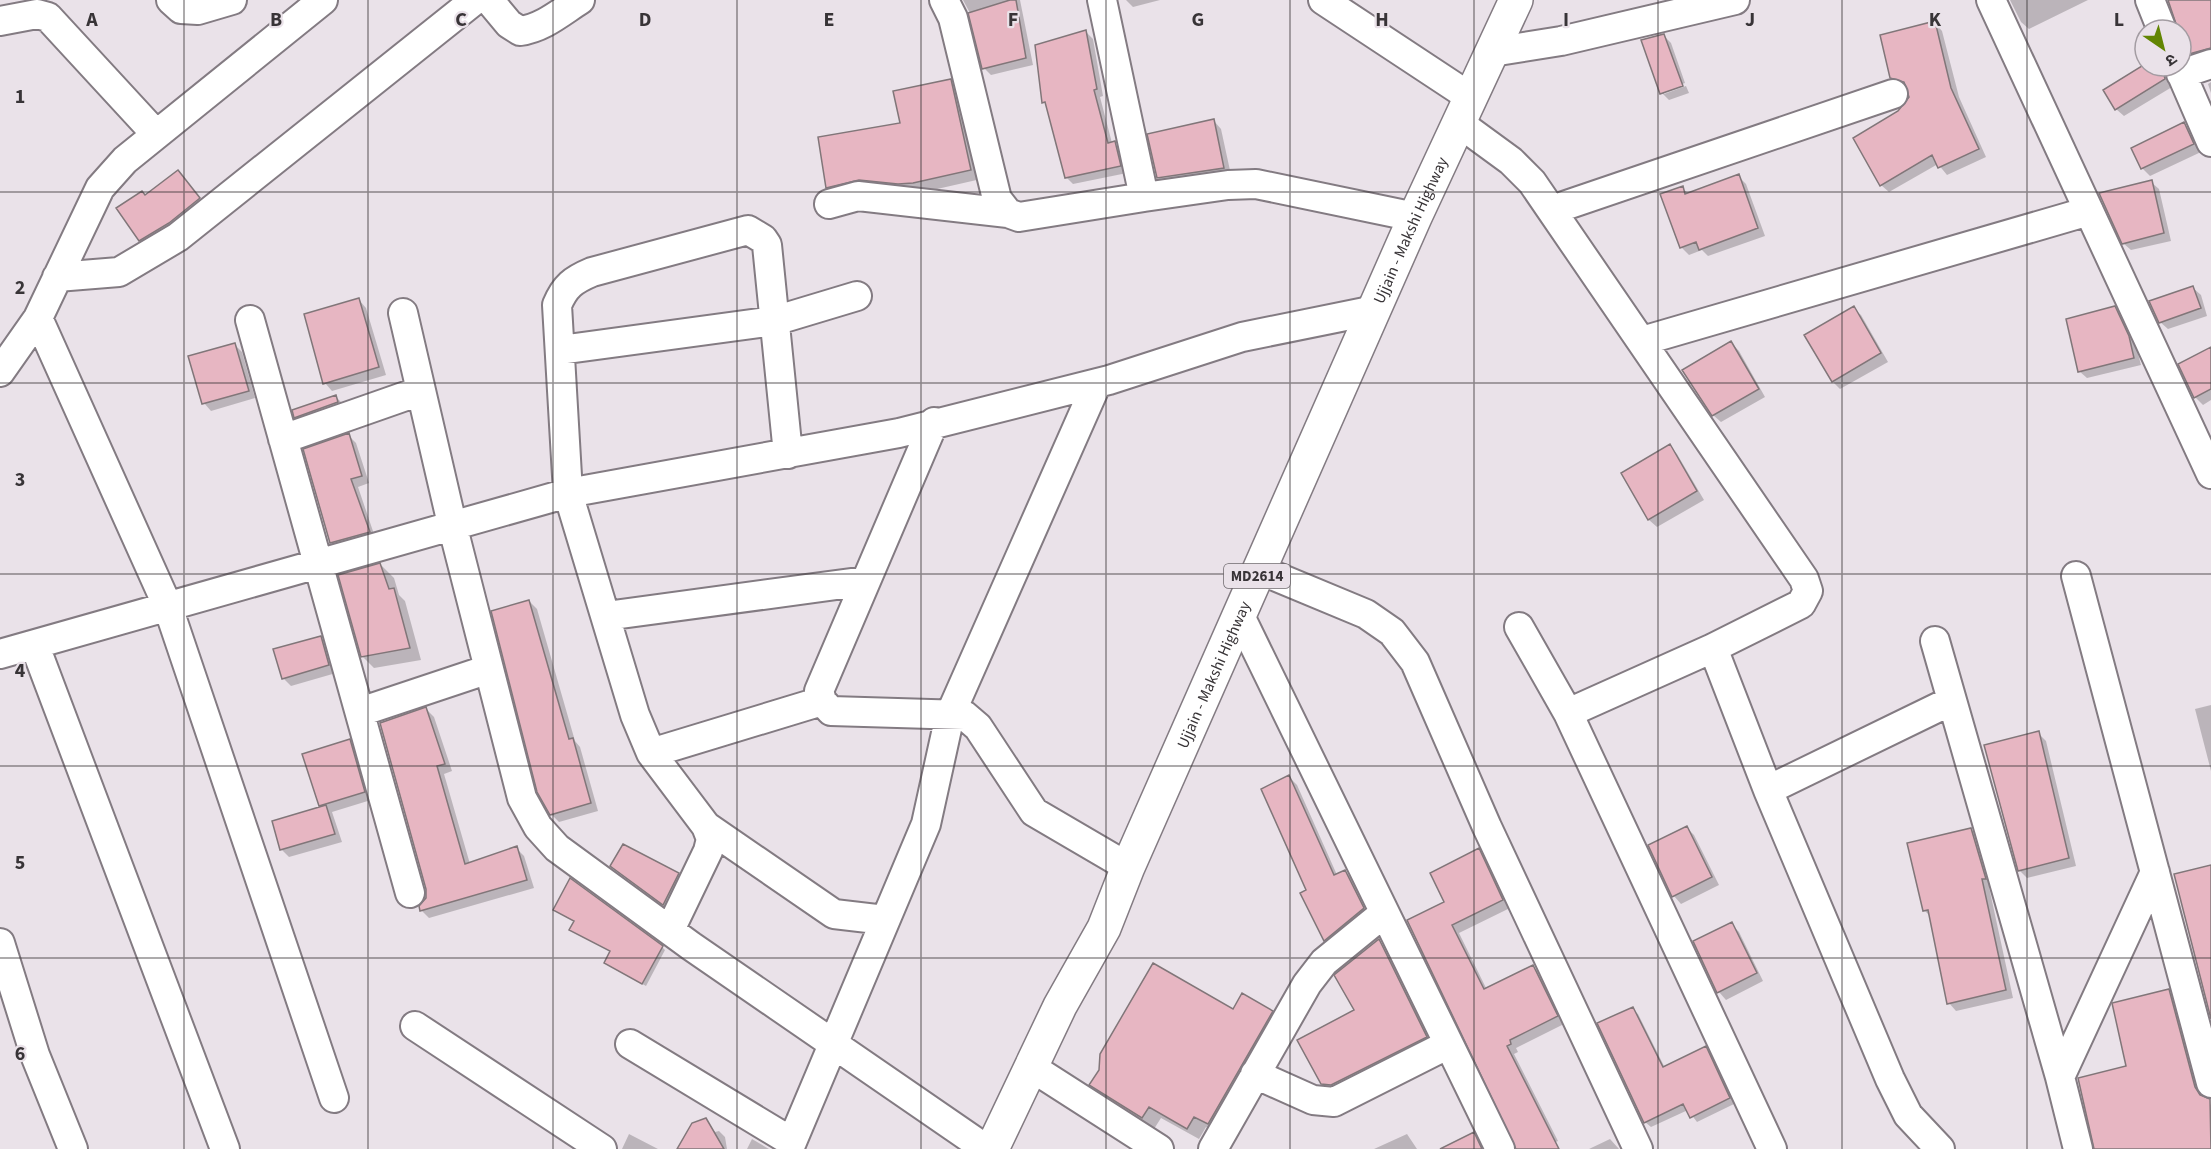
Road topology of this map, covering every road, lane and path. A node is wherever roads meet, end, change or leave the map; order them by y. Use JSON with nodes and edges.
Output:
{"nodes":[{"id":1,"x":171,"y":0,"type":"edge"},
{"id":2,"x":232,"y":0,"type":"edge"},
{"id":3,"x":322,"y":0,"type":"edge"},
{"id":4,"x":475,"y":0,"type":"edge"},
{"id":5,"x":489,"y":0,"type":"edge"},
{"id":6,"x":580,"y":0,"type":"edge"},
{"id":7,"x":944,"y":0,"type":"edge"},
{"id":8,"x":1102,"y":0,"type":"edge"},
{"id":9,"x":1323,"y":0,"type":"edge"},
{"id":10,"x":1516,"y":0,"type":"edge"},
{"id":11,"x":1734,"y":0,"type":"edge"},
{"id":12,"x":1991,"y":0,"type":"edge"},
{"id":13,"x":2150,"y":0,"type":"edge"},
{"id":14,"x":41,"y":7,"type":"edge"},
{"id":15,"x":2157,"y":18,"type":"edge"},
{"id":16,"x":0,"y":21,"type":"edge"},
{"id":17,"x":1492,"y":52,"type":"junction"},
{"id":18,"x":2211,"y":64,"type":"edge"},
{"id":19,"x":2193,"y":67,"type":"edge"},
{"id":20,"x":2183,"y":78,"type":"edge"},
{"id":21,"x":1893,"y":94,"type":"dead end"},
{"id":22,"x":1465,"y":110,"type":"junction"},
{"id":23,"x":154,"y":133,"type":"junction"},
{"id":24,"x":2211,"y":142,"type":"edge"},
{"id":25,"x":1144,"y":197,"type":"junction"},
{"id":26,"x":830,"y":204,"type":"dead end"},
{"id":27,"x":1552,"y":210,"type":"junction"},
{"id":28,"x":2089,"y":211,"type":"junction"},
{"id":29,"x":1008,"y":213,"type":"junction"},
{"id":30,"x":1415,"y":217,"type":"junction"},
{"id":31,"x":57,"y":278,"type":"junction"},
{"id":32,"x":857,"y":296,"type":"dead end"},
{"id":33,"x":1375,"y":310,"type":"junction"},
{"id":34,"x":403,"y":313,"type":"dead end"},
{"id":35,"x":38,"y":318,"type":"junction"},
{"id":36,"x":250,"y":320,"type":"dead end"},
{"id":37,"x":774,"y":321,"type":"junction"},
{"id":38,"x":1642,"y":340,"type":"junction"},
{"id":39,"x":560,"y":350,"type":"junction"},
{"id":40,"x":0,"y":372,"type":"edge"},
{"id":41,"x":1097,"y":383,"type":"junction"},
{"id":42,"x":420,"y":391,"type":"junction"},
{"id":43,"x":934,"y":422,"type":"junction"},
{"id":44,"x":284,"y":439,"type":"junction"},
{"id":45,"x":788,"y":454,"type":"junction"},
{"id":46,"x":2211,"y":474,"type":"edge"},
{"id":47,"x":568,"y":493,"type":"junction"},
{"id":48,"x":452,"y":524,"type":"junction"},
{"id":49,"x":317,"y":563,"type":"junction"},
{"id":50,"x":1260,"y":570,"type":"junction"},
{"id":51,"x":2076,"y":576,"type":"dead end"},
{"id":52,"x":866,"y":581,"type":"junction"},
{"id":53,"x":168,"y":607,"type":"junction"},
{"id":54,"x":606,"y":616,"type":"junction"},
{"id":55,"x":1240,"y":616,"type":"junction"},
{"id":56,"x":1519,"y":627,"type":"dead end"},
{"id":57,"x":1935,"y":641,"type":"dead end"},
{"id":58,"x":35,"y":646,"type":"junction"},
{"id":59,"x":1713,"y":648,"type":"junction"},
{"id":60,"x":0,"y":654,"type":"edge"},
{"id":61,"x":489,"y":669,"type":"junction"},
{"id":62,"x":822,"y":700,"type":"junction"},
{"id":63,"x":1952,"y":700,"type":"junction"},
{"id":64,"x":360,"y":712,"type":"junction"},
{"id":65,"x":1568,"y":713,"type":"junction"},
{"id":66,"x":950,"y":715,"type":"junction"},
{"id":67,"x":651,"y":753,"type":"junction"},
{"id":68,"x":1768,"y":790,"type":"junction"},
{"id":69,"x":706,"y":826,"type":"junction"},
{"id":70,"x":1128,"y":867,"type":"junction"},
{"id":71,"x":2155,"y":873,"type":"junction"},
{"id":72,"x":410,"y":893,"type":"dead end"},
{"id":73,"x":1383,"y":914,"type":"junction"},
{"id":74,"x":885,"y":920,"type":"junction"},
{"id":75,"x":670,"y":930,"type":"junction"},
{"id":76,"x":0,"y":943,"type":"edge"},
{"id":77,"x":415,"y":1026,"type":"dead end"},
{"id":78,"x":832,"y":1043,"type":"junction"},
{"id":79,"x":630,"y":1044,"type":"dead end"},
{"id":80,"x":1447,"y":1045,"type":"junction"},
{"id":81,"x":1031,"y":1067,"type":"junction"},
{"id":82,"x":1255,"y":1074,"type":"junction"},
{"id":83,"x":2060,"y":1077,"type":"junction"},
{"id":84,"x":2211,"y":1083,"type":"edge"},
{"id":85,"x":334,"y":1098,"type":"dead end"},
{"id":86,"x":790,"y":1146,"type":"edge"},
{"id":87,"x":72,"y":1149,"type":"edge"},
{"id":88,"x":225,"y":1149,"type":"edge"},
{"id":89,"x":602,"y":1149,"type":"edge"},
{"id":90,"x":986,"y":1149,"type":"edge"},
{"id":91,"x":992,"y":1149,"type":"edge"},
{"id":92,"x":1159,"y":1149,"type":"edge"},
{"id":93,"x":1213,"y":1149,"type":"edge"},
{"id":94,"x":1500,"y":1149,"type":"edge"},
{"id":95,"x":1638,"y":1149,"type":"edge"},
{"id":96,"x":1772,"y":1149,"type":"edge"},
{"id":97,"x":1940,"y":1149,"type":"edge"},
{"id":98,"x":2078,"y":1149,"type":"edge"}],
"edges":[{"from":1,"to":2,"type":"street"},
{"from":3,"to":23,"type":"street"},
{"from":4,"to":31,"type":"street"},
{"from":5,"to":6,"type":"street"},
{"from":7,"to":29,"type":"street"},
{"from":8,"to":25,"type":"street"},
{"from":9,"to":22,"type":"street"},
{"from":10,"to":17,"type":"main road","name":"Ujjain - Makshi Highway","number":"MD2614"},
{"from":11,"to":17,"type":"street"},
{"from":12,"to":28,"type":"street"},
{"from":13,"to":15,"type":"street"},
{"from":14,"to":16,"type":"street"},
{"from":14,"to":23,"type":"street"},
{"from":17,"to":22,"type":"main road","name":"Ujjain - Makshi Highway","number":"MD2614"},
{"from":18,"to":19,"type":"street"},
{"from":20,"to":24,"type":"street"},
{"from":21,"to":27,"type":"street"},
{"from":22,"to":27,"type":"street"},
{"from":22,"to":30,"type":"main road","name":"Ujjain - Makshi Highway","number":"MD2614"},
{"from":23,"to":31,"type":"street"},
{"from":25,"to":29,"type":"street"},
{"from":25,"to":30,"type":"street"},
{"from":26,"to":29,"type":"street"},
{"from":27,"to":38,"type":"street"},
{"from":28,"to":38,"type":"street"},
{"from":28,"to":46,"type":"street"},
{"from":30,"to":33,"type":"main road","name":"Ujjain - Makshi Highway","number":"MD2614"},
{"from":31,"to":35,"type":"street"},
{"from":32,"to":37,"type":"street"},
{"from":33,"to":41,"type":"street"},
{"from":33,"to":50,"type":"main road","name":"Ujjain - Makshi Highway","number":"MD2614"},
{"from":34,"to":42,"type":"street"},
{"from":35,"to":40,"type":"street"},
{"from":35,"to":53,"type":"street"},
{"from":36,"to":44,"type":"street"},
{"from":37,"to":39,"type":"street"},
{"from":37,"to":39,"type":"street"},
{"from":37,"to":45,"type":"street"},
{"from":38,"to":59,"type":"street"},
{"from":39,"to":47,"type":"street"},
{"from":41,"to":43,"type":"street"},
{"from":41,"to":66,"type":"street"},
{"from":42,"to":44,"type":"street"},
{"from":42,"to":48,"type":"street"},
{"from":43,"to":45,"type":"street"},
{"from":43,"to":52,"type":"street"},
{"from":44,"to":49,"type":"street"},
{"from":45,"to":47,"type":"street"},
{"from":47,"to":48,"type":"street"},
{"from":47,"to":54,"type":"street"},
{"from":48,"to":49,"type":"street"},
{"from":48,"to":61,"type":"street"},
{"from":49,"to":53,"type":"street"},
{"from":49,"to":64,"type":"street"},
{"from":50,"to":55,"type":"main road","name":"Ujjain - Makshi Highway","number":"MD2614"},
{"from":50,"to":95,"type":"street"},
{"from":51,"to":71,"type":"street"},
{"from":52,"to":54,"type":"street"},
{"from":52,"to":62,"type":"street"},
{"from":53,"to":58,"type":"street"},
{"from":53,"to":85,"type":"street"},
{"from":54,"to":67,"type":"street"},
{"from":55,"to":70,"type":"main road","name":"Ujjain - Makshi Highway","number":"MD2614"},
{"from":55,"to":73,"type":"street"},
{"from":56,"to":65,"type":"street"},
{"from":57,"to":63,"type":"street"},
{"from":58,"to":60,"type":"street"},
{"from":58,"to":88,"type":"street"},
{"from":59,"to":65,"type":"street"},
{"from":59,"to":68,"type":"street"},
{"from":61,"to":64,"type":"street"},
{"from":61,"to":75,"type":"street"},
{"from":62,"to":66,"type":"street"},
{"from":62,"to":67,"type":"street"},
{"from":63,"to":68,"type":"street"},
{"from":63,"to":83,"type":"street"},
{"from":64,"to":72,"type":"street"},
{"from":65,"to":96,"type":"street"},
{"from":66,"to":70,"type":"street"},
{"from":66,"to":74,"type":"street"},
{"from":67,"to":69,"type":"street"},
{"from":68,"to":97,"type":"street"},
{"from":69,"to":74,"type":"street"},
{"from":69,"to":75,"type":"street"},
{"from":70,"to":81,"type":"main road","name":"Ujjain - Makshi Highway","number":"MD2614"},
{"from":71,"to":83,"type":"street"},
{"from":71,"to":84,"type":"street"},
{"from":73,"to":80,"type":"street"},
{"from":73,"to":82,"type":"street"},
{"from":74,"to":78,"type":"street"},
{"from":75,"to":78,"type":"street"},
{"from":76,"to":87,"type":"street"},
{"from":77,"to":89,"type":"street"},
{"from":78,"to":86,"type":"street"},
{"from":78,"to":90,"type":"street"},
{"from":79,"to":86,"type":"street"},
{"from":80,"to":82,"type":"street"},
{"from":80,"to":94,"type":"street"},
{"from":81,"to":91,"type":"main road","name":"Ujjain - Makshi Highway","number":"MD2614"},
{"from":81,"to":92,"type":"street"},
{"from":82,"to":93,"type":"street"},
{"from":83,"to":98,"type":"street"}]}
